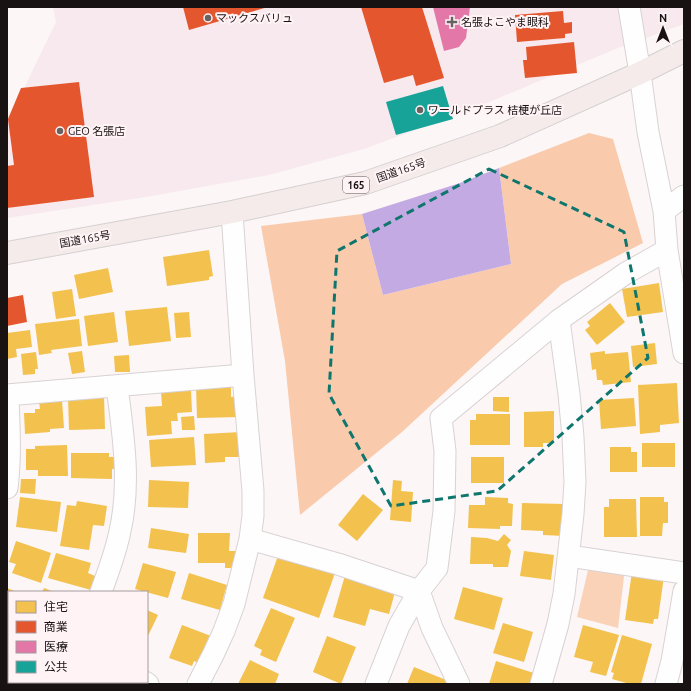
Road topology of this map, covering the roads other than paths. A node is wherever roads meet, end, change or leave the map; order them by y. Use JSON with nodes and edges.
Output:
{"nodes":[{"id":1,"x":629,"y":7,"type":"edge"},
{"id":2,"x":684,"y":51,"type":"edge"},
{"id":3,"x":640,"y":73,"type":"junction"},
{"id":4,"x":684,"y":196,"type":"edge"},
{"id":5,"x":664,"y":211,"type":"junction"},
{"id":6,"x":232,"y":212,"type":"junction"},
{"id":7,"x":684,"y":218,"type":"edge"},
{"id":8,"x":667,"y":250,"type":"junction"},
{"id":9,"x":7,"y":253,"type":"edge"},
{"id":10,"x":559,"y":320,"type":"junction"},
{"id":11,"x":684,"y":353,"type":"edge"},
{"id":12,"x":243,"y":375,"type":"junction"},
{"id":13,"x":117,"y":386,"type":"junction"},
{"id":14,"x":8,"y":395,"type":"edge"},
{"id":15,"x":7,"y":488,"type":"edge"},
{"id":16,"x":250,"y":539,"type":"junction"},
{"id":17,"x":569,"y":556,"type":"junction"},
{"id":18,"x":684,"y":573,"type":"edge"},
{"id":19,"x":101,"y":591,"type":"edge"},
{"id":20,"x":419,"y":591,"type":"junction"},
{"id":21,"x":684,"y":591,"type":"edge"},
{"id":22,"x":678,"y":662,"type":"edge"},
{"id":23,"x":198,"y":684,"type":"edge"},
{"id":24,"x":376,"y":684,"type":"edge"},
{"id":25,"x":459,"y":684,"type":"edge"},
{"id":26,"x":541,"y":684,"type":"edge"},
{"id":27,"x":666,"y":684,"type":"edge"}],
"edges":[{"from":1,"to":3,"type":"street"},
{"from":2,"to":3,"type":"highway","name":"国道165号","number":"165"},
{"from":3,"to":5,"type":"street"},
{"from":3,"to":6,"type":"highway","name":"国道165号","number":"165"},
{"from":4,"to":5,"type":"street"},
{"from":5,"to":7,"type":"street"},
{"from":5,"to":8,"type":"street"},
{"from":6,"to":9,"type":"highway","name":"国道165号","number":"165"},
{"from":6,"to":12,"type":"street"},
{"from":8,"to":10,"type":"street"},
{"from":8,"to":11,"type":"street"},
{"from":10,"to":17,"type":"street"},
{"from":10,"to":20,"type":"street"},
{"from":12,"to":13,"type":"street"},
{"from":12,"to":16,"type":"street"},
{"from":13,"to":14,"type":"street"},
{"from":13,"to":19,"type":"street"},
{"from":14,"to":15,"type":"street"},
{"from":16,"to":20,"type":"street"},
{"from":16,"to":23,"type":"street"},
{"from":17,"to":18,"type":"street"},
{"from":17,"to":26,"type":"street"},
{"from":20,"to":24,"type":"street"},
{"from":20,"to":25,"type":"street"},
{"from":21,"to":22,"type":"street"},
{"from":22,"to":27,"type":"street"}]}
